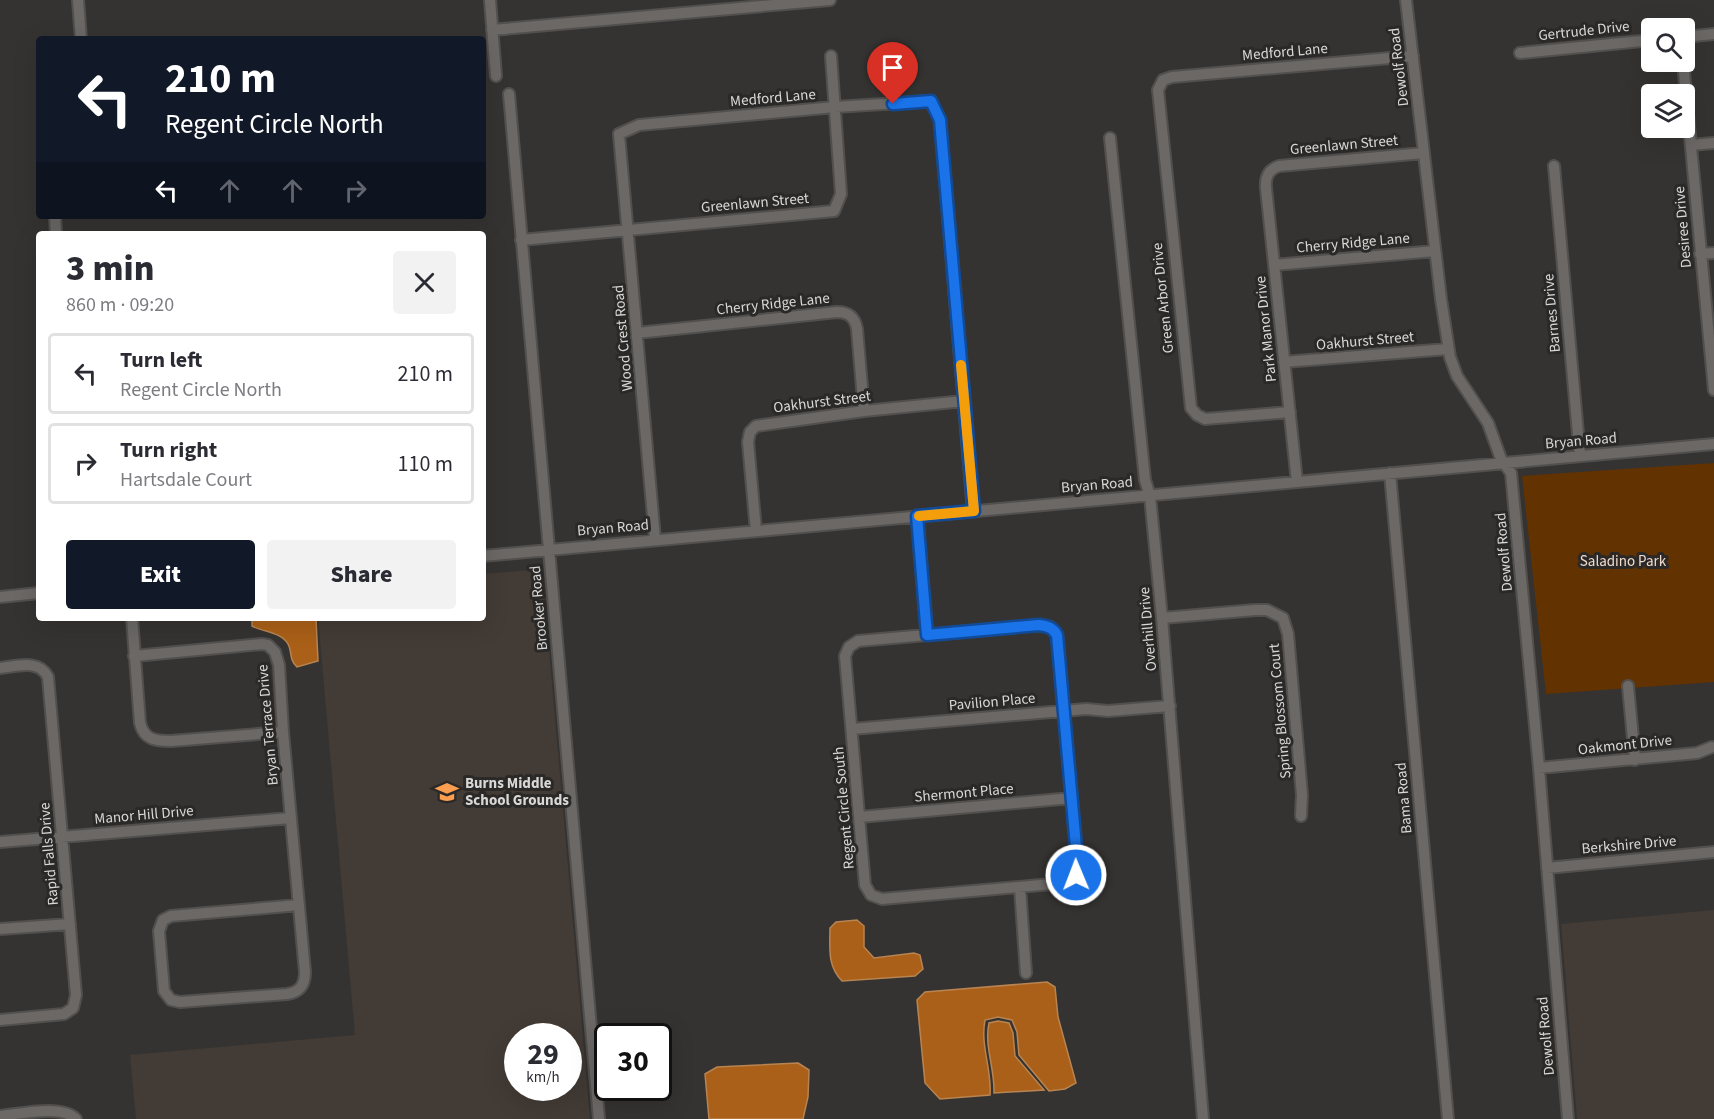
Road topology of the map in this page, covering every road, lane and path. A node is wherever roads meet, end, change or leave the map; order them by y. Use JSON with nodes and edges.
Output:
{"nodes":[{"id":1,"x":78,"y":0,"type":"edge"},
{"id":2,"x":490,"y":0,"type":"edge"},
{"id":3,"x":830,"y":0,"type":"edge"},
{"id":4,"x":1406,"y":0,"type":"edge"},
{"id":5,"x":492,"y":30,"type":"junction"},
{"id":6,"x":1714,"y":34,"type":"edge"},
{"id":7,"x":81,"y":36,"type":"edge"},
{"id":8,"x":1695,"y":36,"type":"edge"},
{"id":9,"x":1641,"y":41,"type":"edge"},
{"id":10,"x":1520,"y":53,"type":"dead end"},
{"id":11,"x":831,"y":56,"type":"dead end"},
{"id":12,"x":1413,"y":56,"type":"junction"},
{"id":13,"x":1684,"y":72,"type":"edge"},
{"id":14,"x":496,"y":76,"type":"dead end"},
{"id":15,"x":1161,"y":83,"type":"joint"},
{"id":16,"x":509,"y":94,"type":"dead end"},
{"id":17,"x":835,"y":107,"type":"junction"},
{"id":18,"x":620,"y":134,"type":"joint"},
{"id":19,"x":1110,"y":138,"type":"dead end"},
{"id":20,"x":1714,"y":143,"type":"edge"},
{"id":21,"x":1690,"y":145,"type":"junction"},
{"id":22,"x":1424,"y":153,"type":"junction"},
{"id":23,"x":1554,"y":166,"type":"dead end"},
{"id":24,"x":1269,"y":173,"type":"joint"},
{"id":25,"x":628,"y":230,"type":"junction"},
{"id":26,"x":521,"y":240,"type":"junction"},
{"id":27,"x":1435,"y":251,"type":"junction"},
{"id":28,"x":1714,"y":252,"type":"edge"},
{"id":29,"x":1701,"y":254,"type":"junction"},
{"id":30,"x":1274,"y":265,"type":"junction"},
{"id":31,"x":637,"y":333,"type":"junction"},
{"id":32,"x":1448,"y":349,"type":"junction"},
{"id":33,"x":1284,"y":362,"type":"junction"},
{"id":34,"x":1714,"y":390,"type":"edge"},
{"id":35,"x":964,"y":401,"type":"junction"},
{"id":36,"x":864,"y":411,"type":"junction"},
{"id":37,"x":1290,"y":412,"type":"junction"},
{"id":38,"x":1714,"y":444,"type":"edge"},
{"id":39,"x":1580,"y":456,"type":"junction"},
{"id":40,"x":1504,"y":464,"type":"junction"},
{"id":41,"x":1390,"y":474,"type":"junction"},
{"id":42,"x":1297,"y":482,"type":"junction"},
{"id":43,"x":1150,"y":496,"type":"junction"},
{"id":44,"x":974,"y":511,"type":"junction"},
{"id":45,"x":917,"y":516,"type":"junction"},
{"id":46,"x":756,"y":531,"type":"junction"},
{"id":47,"x":655,"y":539,"type":"junction"},
{"id":48,"x":549,"y":549,"type":"junction"},
{"id":49,"x":486,"y":556,"type":"edge"},
{"id":50,"x":36,"y":593,"type":"edge"},
{"id":51,"x":0,"y":597,"type":"edge"},
{"id":52,"x":1162,"y":618,"type":"junction"},
{"id":53,"x":132,"y":621,"type":"edge"},
{"id":54,"x":927,"y":635,"type":"junction"},
{"id":55,"x":134,"y":656,"type":"junction"},
{"id":56,"x":0,"y":668,"type":"edge"},
{"id":57,"x":1628,"y":686,"type":"dead end"},
{"id":58,"x":1170,"y":706,"type":"junction"},
{"id":59,"x":1064,"y":711,"type":"junction"},
{"id":60,"x":852,"y":729,"type":"junction"},
{"id":61,"x":283,"y":732,"type":"junction"},
{"id":62,"x":1712,"y":747,"type":"dead end"},
{"id":63,"x":1635,"y":760,"type":"junction"},
{"id":64,"x":1539,"y":768,"type":"junction"},
{"id":65,"x":1071,"y":798,"type":"junction"},
{"id":66,"x":1301,"y":816,"type":"dead end"},
{"id":67,"x":860,"y":817,"type":"junction"},
{"id":68,"x":291,"y":818,"type":"junction"},
{"id":69,"x":62,"y":836,"type":"junction"},
{"id":70,"x":0,"y":842,"type":"edge"},
{"id":71,"x":1714,"y":852,"type":"edge"},
{"id":72,"x":1547,"y":868,"type":"junction"},
{"id":73,"x":1020,"y":888,"type":"junction"},
{"id":74,"x":299,"y":905,"type":"junction"},
{"id":75,"x":70,"y":924,"type":"junction"},
{"id":76,"x":0,"y":929,"type":"edge"},
{"id":77,"x":1026,"y":973,"type":"dead end"},
{"id":78,"x":0,"y":1020,"type":"edge"},
{"id":79,"x":0,"y":1116,"type":"edge"},
{"id":80,"x":76,"y":1119,"type":"edge"},
{"id":81,"x":599,"y":1119,"type":"edge"},
{"id":82,"x":1203,"y":1119,"type":"edge"},
{"id":83,"x":1448,"y":1119,"type":"edge"},
{"id":84,"x":1568,"y":1119,"type":"edge"}],
"edges":[{"from":1,"to":7,"type":"street"},
{"from":2,"to":5,"type":"street"},
{"from":3,"to":5,"type":"street"},
{"from":4,"to":12,"type":"street","name":"Dewolf Road"},
{"from":5,"to":14,"type":"street"},
{"from":6,"to":8,"type":"street"},
{"from":9,"to":10,"type":"street","name":"Gertrude Drive"},
{"from":11,"to":17,"type":"street","name":"Greenlawn Street"},
{"from":12,"to":15,"type":"street","name":"Medford Lane"},
{"from":12,"to":22,"type":"street","name":"Dewolf Road"},
{"from":13,"to":21,"type":"street","name":"Desiree Drive"},
{"from":15,"to":37,"type":"street","name":"Green Arbor Drive"},
{"from":16,"to":26,"type":"street","name":"Brooker Road"},
{"from":17,"to":18,"type":"street","name":"Medford Lane"},
{"from":17,"to":25,"type":"street","name":"Greenlawn Street"},
{"from":17,"to":35,"type":"street","name":"Medford Lane"},
{"from":18,"to":25,"type":"street","name":"Wood Crest Road"},
{"from":19,"to":43,"type":"street","name":"Overhill Drive"},
{"from":20,"to":21,"type":"street"},
{"from":21,"to":29,"type":"street","name":"Desiree Drive"},
{"from":22,"to":24,"type":"street","name":"Greenlawn Street"},
{"from":22,"to":27,"type":"street","name":"Dewolf Road"},
{"from":23,"to":39,"type":"street","name":"Barnes Drive"},
{"from":24,"to":30,"type":"street","name":"Park Manor Drive"},
{"from":25,"to":26,"type":"street","name":"Greenlawn Street"},
{"from":25,"to":31,"type":"street","name":"Wood Crest Road"},
{"from":26,"to":48,"type":"street","name":"Brooker Road"},
{"from":27,"to":30,"type":"street","name":"Cherry Ridge Lane"},
{"from":27,"to":32,"type":"street","name":"Dewolf Road"},
{"from":28,"to":29,"type":"street"},
{"from":29,"to":34,"type":"street","name":"Desiree Drive"},
{"from":30,"to":33,"type":"street","name":"Park Manor Drive"},
{"from":31,"to":36,"type":"street","name":"Cherry Ridge Lane"},
{"from":31,"to":47,"type":"street","name":"Wood Crest Road"},
{"from":32,"to":33,"type":"street","name":"Oakhurst Street"},
{"from":32,"to":40,"type":"street","name":"Dewolf Road"},
{"from":33,"to":37,"type":"street","name":"Park Manor Drive"},
{"from":35,"to":36,"type":"street","name":"Oakhurst Street"},
{"from":35,"to":44,"type":"street"},
{"from":36,"to":46,"type":"street","name":"Oakhurst Street"},
{"from":37,"to":42,"type":"street","name":"Park Manor Drive"},
{"from":38,"to":39,"type":"street","name":"Bryan Road"},
{"from":39,"to":40,"type":"street","name":"Bryan Road"},
{"from":40,"to":41,"type":"street","name":"Bryan Road"},
{"from":40,"to":64,"type":"street","name":"Dewolf Road"},
{"from":41,"to":42,"type":"street","name":"Bryan Road"},
{"from":41,"to":83,"type":"street","name":"Bama Road"},
{"from":42,"to":43,"type":"street","name":"Bryan Road"},
{"from":43,"to":44,"type":"street","name":"Bryan Road"},
{"from":43,"to":52,"type":"street","name":"Overhill Drive"},
{"from":44,"to":45,"type":"street","name":"Bryan Road"},
{"from":45,"to":46,"type":"street","name":"Bryan Road"},
{"from":45,"to":54,"type":"street"},
{"from":46,"to":47,"type":"street","name":"Bryan Road"},
{"from":47,"to":48,"type":"street","name":"Bryan Road"},
{"from":48,"to":49,"type":"street","name":"Bryan Road"},
{"from":48,"to":81,"type":"street","name":"Brooker Road"},
{"from":50,"to":51,"type":"street"},
{"from":52,"to":58,"type":"street","name":"Overhill Drive"},
{"from":52,"to":66,"type":"street","name":"Spring Blossom Court"},
{"from":53,"to":55,"type":"street"},
{"from":54,"to":59,"type":"street"},
{"from":54,"to":60,"type":"street","name":"Regent Circle South"},
{"from":55,"to":61,"type":"street"},
{"from":55,"to":61,"type":"street","name":"Bryan Terrace Drive"},
{"from":56,"to":69,"type":"street","name":"Rapid Falls Drive"},
{"from":57,"to":63,"type":"street"},
{"from":58,"to":59,"type":"street","name":"Pavilion Place"},
{"from":58,"to":82,"type":"street","name":"Overhill Drive"},
{"from":59,"to":60,"type":"street","name":"Pavilion Place"},
{"from":59,"to":65,"type":"street"},
{"from":60,"to":67,"type":"street","name":"Regent Circle South"},
{"from":61,"to":68,"type":"street","name":"Bryan Terrace Drive"},
{"from":62,"to":63,"type":"street","name":"Oakmont Drive"},
{"from":63,"to":64,"type":"street","name":"Oakmont Drive"},
{"from":64,"to":72,"type":"street","name":"Dewolf Road"},
{"from":65,"to":67,"type":"street","name":"Shermont Place"},
{"from":65,"to":73,"type":"street"},
{"from":67,"to":73,"type":"street","name":"Regent Circle South"},
{"from":68,"to":69,"type":"street","name":"Manor Hill Drive"},
{"from":68,"to":74,"type":"street","name":"Bryan Terrace Drive"},
{"from":69,"to":70,"type":"street","name":"Manor Hill Drive"},
{"from":69,"to":75,"type":"street","name":"Rapid Falls Drive"},
{"from":71,"to":72,"type":"street","name":"Berkshire Drive"},
{"from":72,"to":84,"type":"street","name":"Dewolf Road"},
{"from":73,"to":77,"type":"street"},
{"from":74,"to":74,"type":"street","name":"Bryan Terrace Drive"},
{"from":75,"to":76,"type":"street"},
{"from":75,"to":78,"type":"street","name":"Rapid Falls Drive"},
{"from":79,"to":80,"type":"street"}]}
